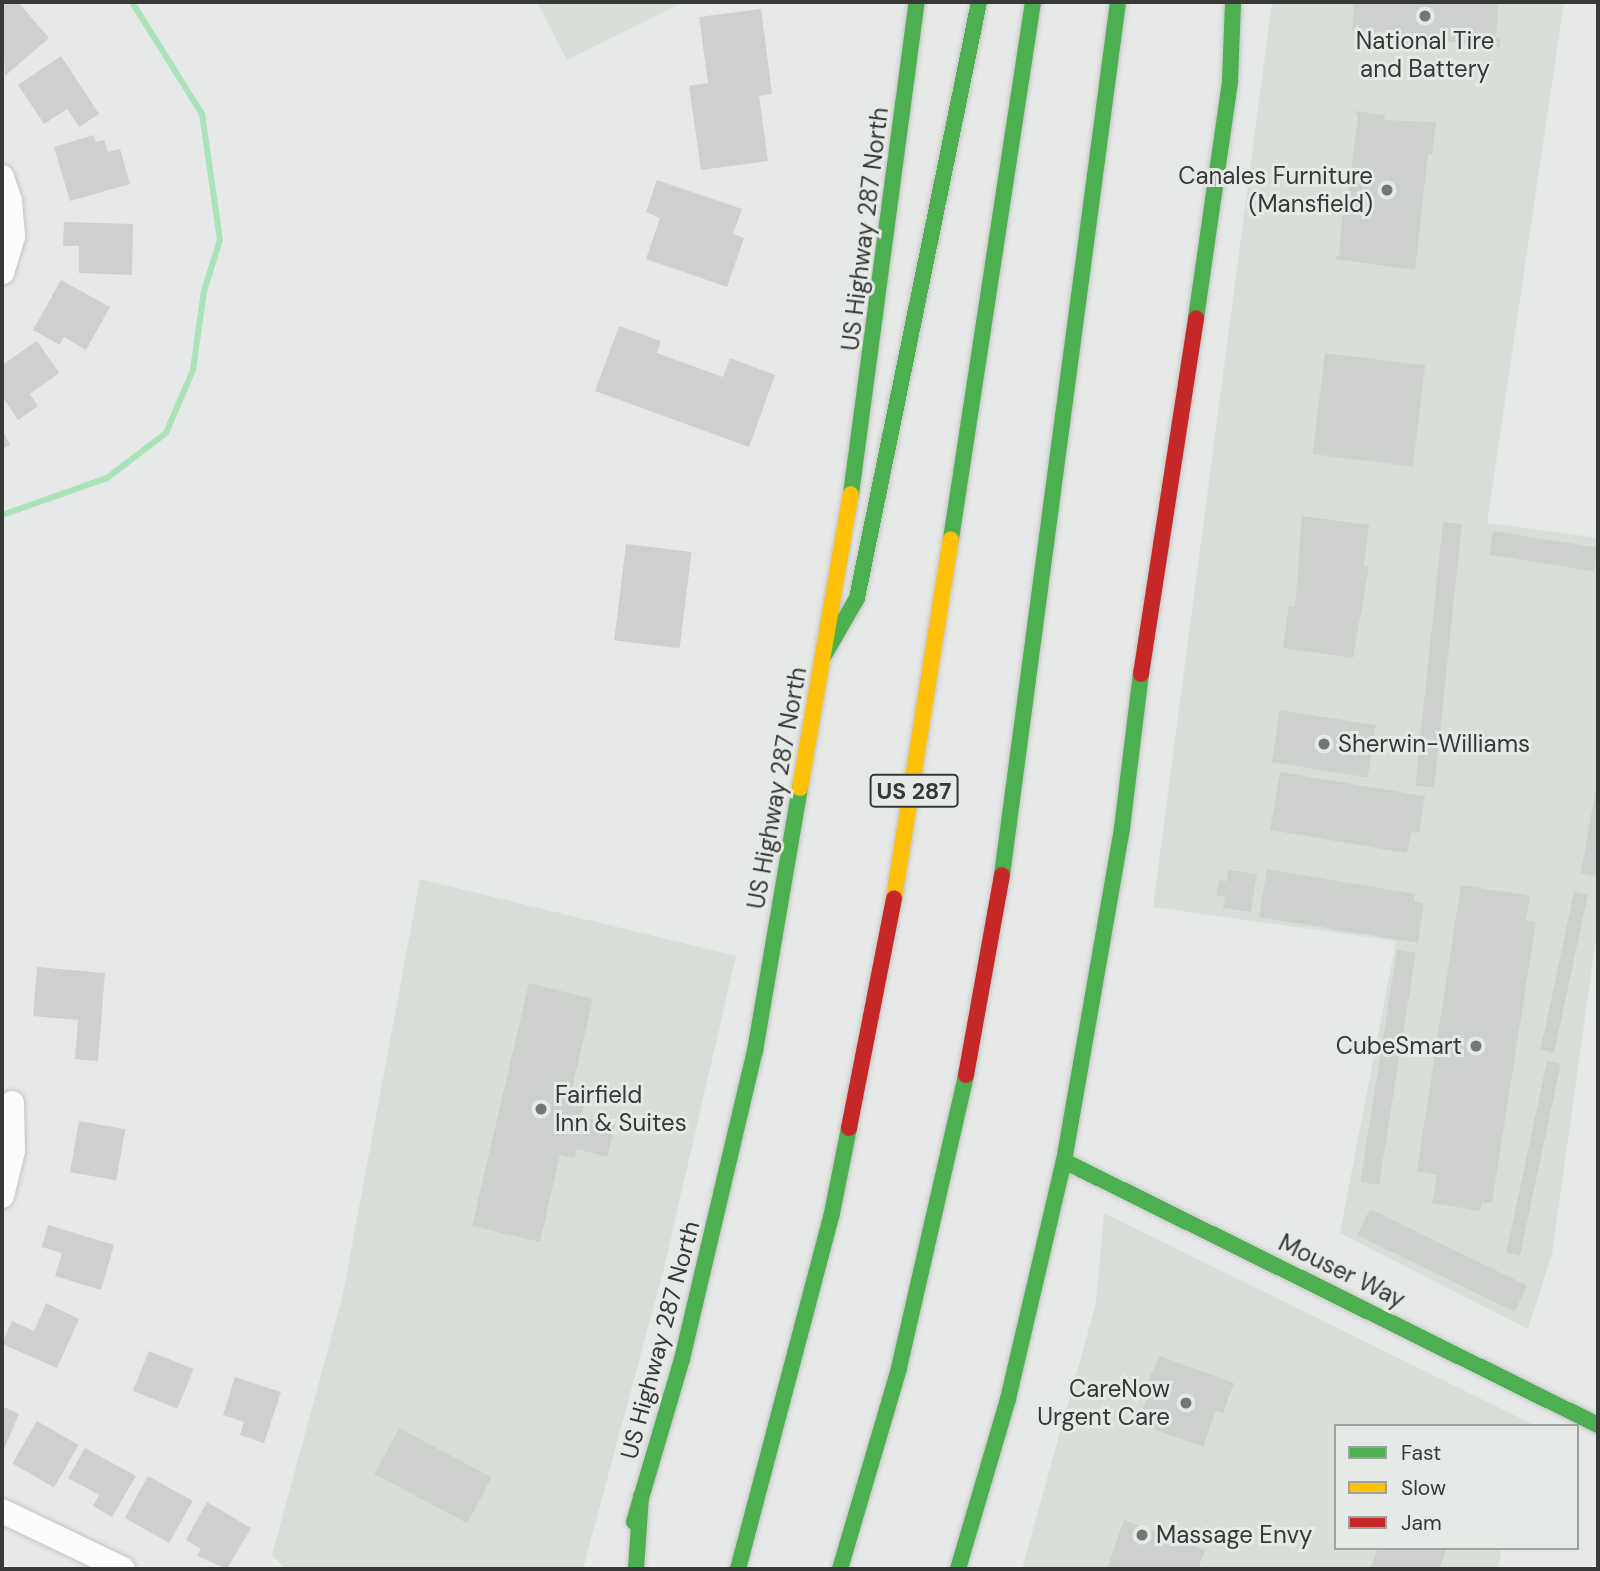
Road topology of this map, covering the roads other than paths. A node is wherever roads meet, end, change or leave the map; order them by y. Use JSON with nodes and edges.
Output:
{"nodes":[{"id":1,"x":917,"y":2,"type":"edge"},
{"id":2,"x":979,"y":2,"type":"edge"},
{"id":3,"x":1033,"y":2,"type":"edge"},
{"id":4,"x":1118,"y":2,"type":"edge"},
{"id":5,"x":1233,"y":2,"type":"edge"},
{"id":6,"x":2,"y":177,"type":"edge"},
{"id":7,"x":2,"y":272,"type":"edge"},
{"id":8,"x":823,"y":657,"type":"junction"},
{"id":9,"x":12,"y":1103,"type":"dead end"},
{"id":10,"x":1064,"y":1161,"type":"junction"},
{"id":11,"x":2,"y":1196,"type":"edge"},
{"id":12,"x":1598,"y":1425,"type":"edge"},
{"id":13,"x":641,"y":1496,"type":"junction"},
{"id":14,"x":2,"y":1511,"type":"edge"},
{"id":15,"x":123,"y":1569,"type":"edge"},
{"id":16,"x":620,"y":1569,"type":"edge"},
{"id":17,"x":636,"y":1569,"type":"edge"},
{"id":18,"x":738,"y":1569,"type":"edge"},
{"id":19,"x":840,"y":1569,"type":"edge"},
{"id":20,"x":958,"y":1569,"type":"edge"}],
"edges":[{"from":1,"to":8,"type":"main road","name":"US Highway 287 North"},
{"from":2,"to":8,"type":"main road"},
{"from":3,"to":18,"type":"main road","number":"US 287"},
{"from":4,"to":19,"type":"main road"},
{"from":5,"to":10,"type":"main road"},
{"from":6,"to":7,"type":"street"},
{"from":8,"to":13,"type":"main road","name":"US Highway 287 North"},
{"from":9,"to":11,"type":"street"},
{"from":10,"to":12,"type":"main road","name":"Mouser Way"},
{"from":10,"to":20,"type":"main road"},
{"from":13,"to":16,"type":"main road","name":"US Highway 287 North"},
{"from":13,"to":17,"type":"main road"},
{"from":14,"to":15,"type":"street"}]}
